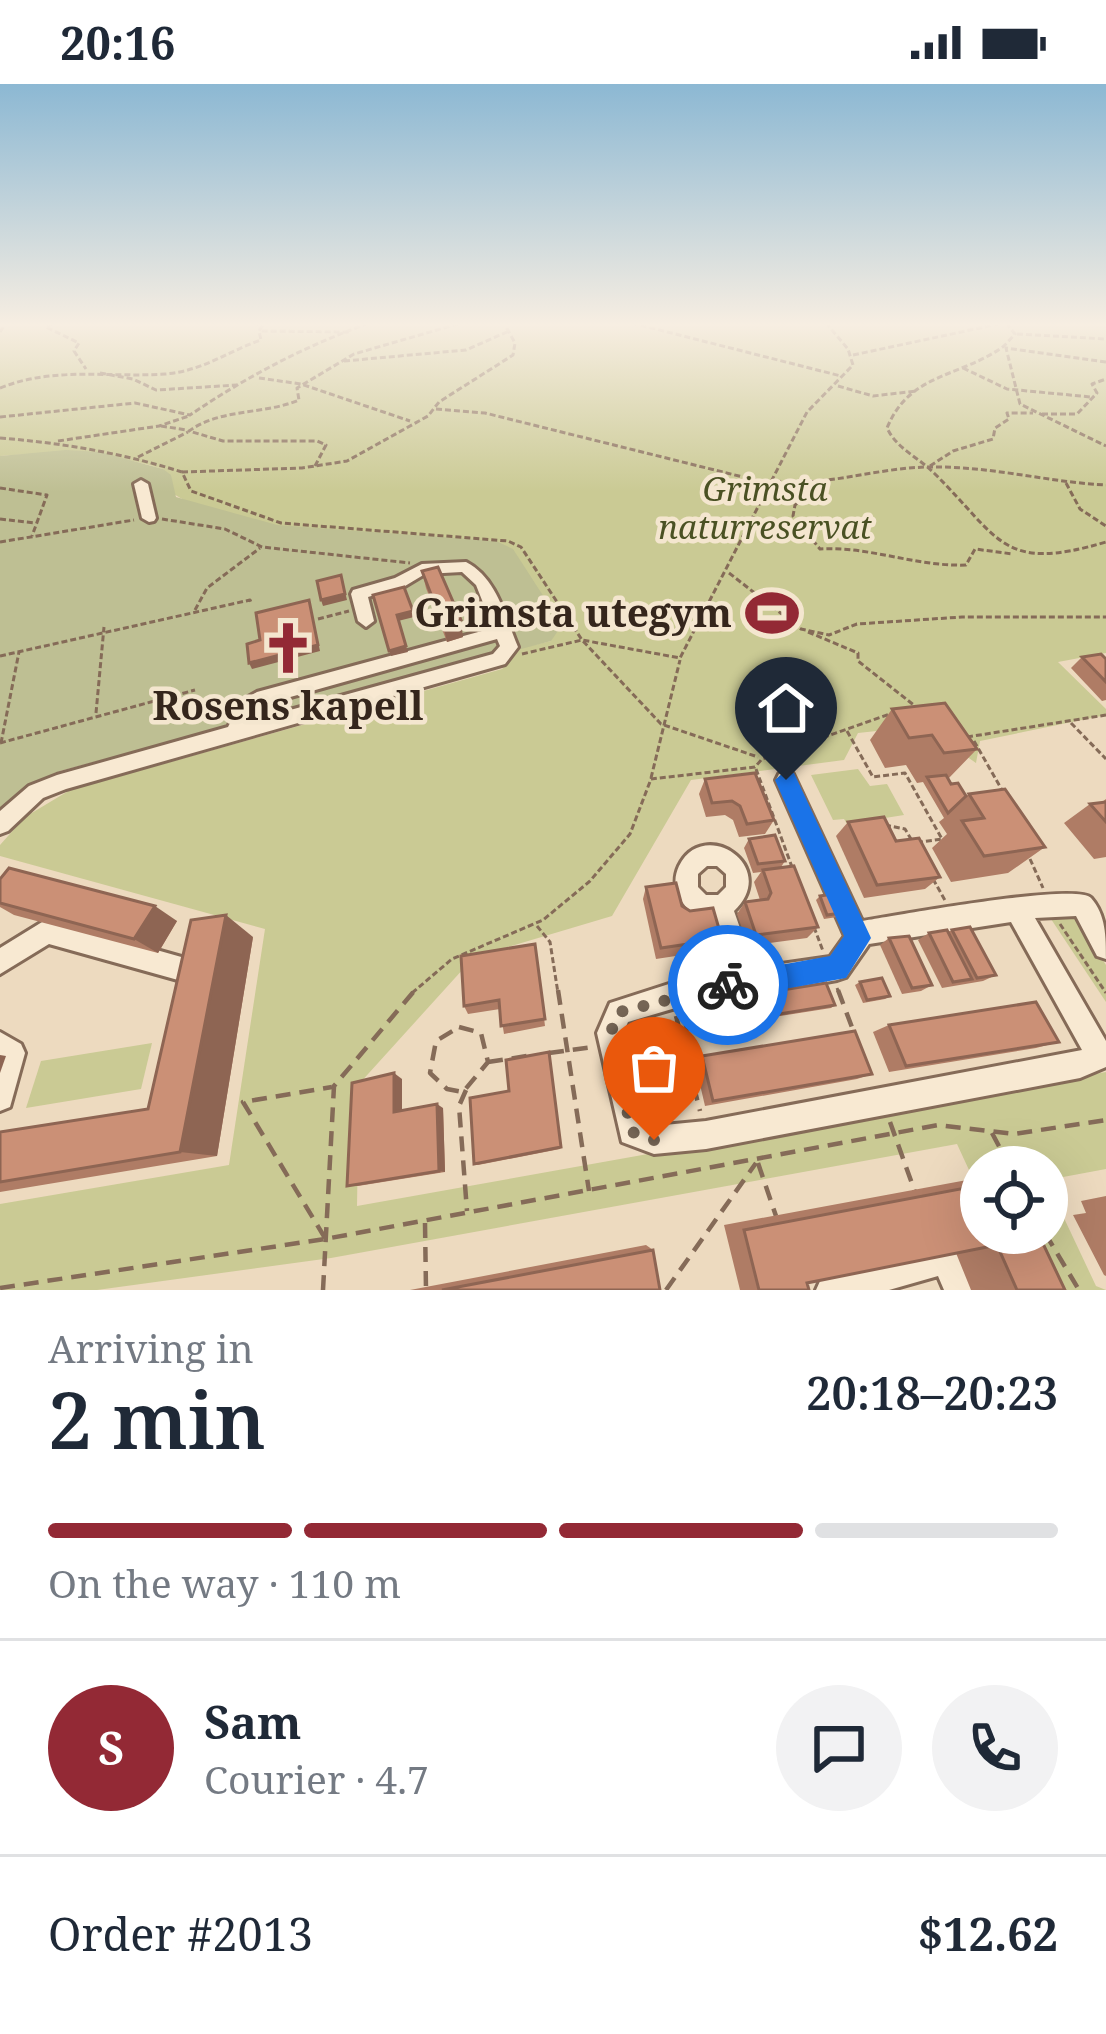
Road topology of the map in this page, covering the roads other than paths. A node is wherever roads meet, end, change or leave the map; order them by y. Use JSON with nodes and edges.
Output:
{"nodes":[{"id":1,"x":142,"y":484,"type":"dead end"},
{"id":2,"x":149,"y":518,"type":"road end"},
{"id":3,"x":366,"y":621,"type":"dead end"},
{"id":4,"x":504,"y":632,"type":"junction"},
{"id":5,"x":235,"y":733,"type":"junction"},
{"id":6,"x":786,"y":780,"type":"dead end"},
{"id":7,"x":0,"y":824,"type":"edge"},
{"id":8,"x":721,"y":906,"type":"dead end"},
{"id":9,"x":1016,"y":910,"type":"junction"},
{"id":10,"x":858,"y":938,"type":"junction"},
{"id":11,"x":1106,"y":947,"type":"edge"},
{"id":12,"x":0,"y":962,"type":"edge"},
{"id":13,"x":746,"y":982,"type":"junction"},
{"id":14,"x":192,"y":1001,"type":"edge"},
{"id":15,"x":0,"y":1046,"type":"edge"},
{"id":16,"x":0,"y":1097,"type":"edge"},
{"id":17,"x":832,"y":1290,"type":"edge"},
{"id":18,"x":960,"y":1290,"type":"edge"}],
"edges":[{"from":1,"to":2,"type":"street"},
{"from":3,"to":4,"type":"street"},
{"from":4,"to":5,"type":"street"},
{"from":4,"to":5,"type":"street"},
{"from":5,"to":7,"type":"street"},
{"from":6,"to":10,"type":"street"},
{"from":8,"to":13,"type":"street"},
{"from":9,"to":10,"type":"street"},
{"from":9,"to":11,"type":"street"},
{"from":9,"to":13,"type":"street"},
{"from":10,"to":13,"type":"street"},
{"from":12,"to":14,"type":"street"},
{"from":15,"to":16,"type":"street"},
{"from":17,"to":18,"type":"street"}]}
